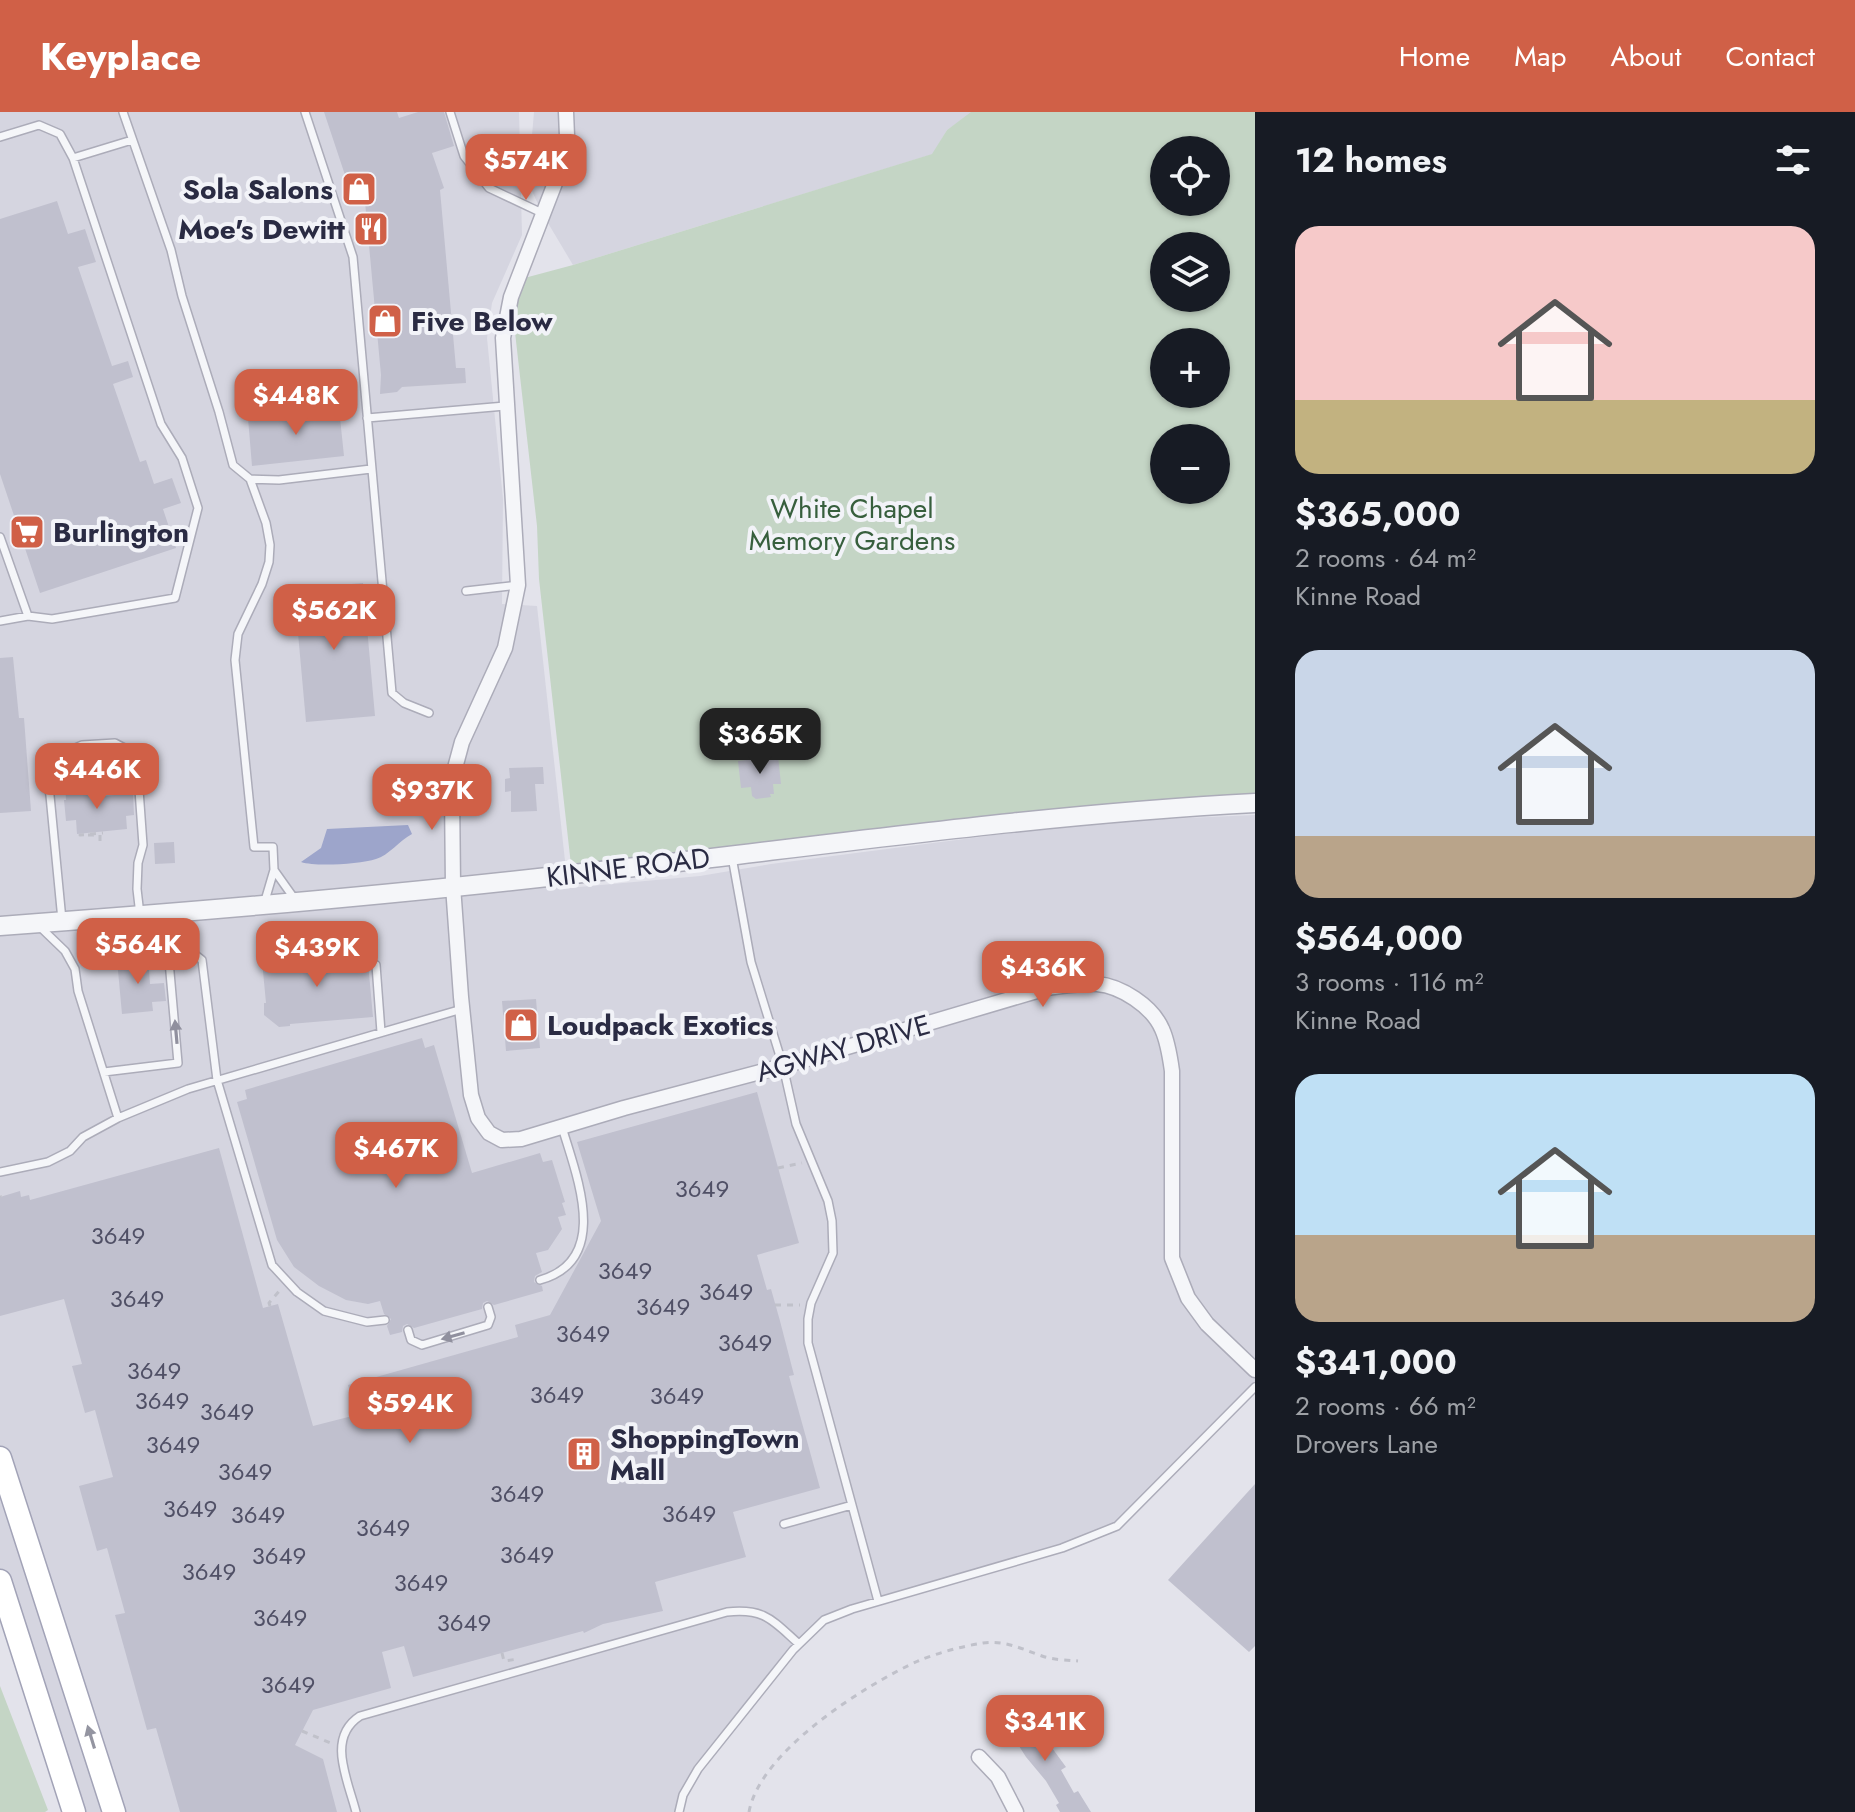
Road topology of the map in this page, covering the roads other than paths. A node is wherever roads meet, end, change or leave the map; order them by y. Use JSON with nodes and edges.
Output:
{"nodes":[{"id":1,"x":123,"y":112,"type":"edge"},
{"id":2,"x":305,"y":112,"type":"edge"},
{"id":3,"x":450,"y":112,"type":"edge"},
{"id":4,"x":566,"y":112,"type":"edge"},
{"id":5,"x":0,"y":137,"type":"edge"},
{"id":6,"x":132,"y":140,"type":"junction"},
{"id":7,"x":73,"y":158,"type":"junction"},
{"id":8,"x":542,"y":213,"type":"junction"},
{"id":9,"x":505,"y":406,"type":"junction"},
{"id":10,"x":367,"y":418,"type":"junction"},
{"id":11,"x":371,"y":469,"type":"junction"},
{"id":12,"x":250,"y":479,"type":"junction"},
{"id":13,"x":0,"y":537,"type":"edge"},
{"id":14,"x":518,"y":585,"type":"junction"},
{"id":15,"x":466,"y":591,"type":"dead end"},
{"id":16,"x":28,"y":616,"type":"junction"},
{"id":17,"x":0,"y":621,"type":"edge"},
{"id":18,"x":429,"y":713,"type":"dead end"},
{"id":19,"x":1255,"y":803,"type":"edge"},
{"id":20,"x":731,"y":855,"type":"junction"},
{"id":21,"x":274,"y":870,"type":"junction"},
{"id":22,"x":453,"y":886,"type":"junction"},
{"id":23,"x":296,"y":901,"type":"junction"},
{"id":24,"x":264,"y":904,"type":"junction"},
{"id":25,"x":140,"y":916,"type":"junction"},
{"id":26,"x":63,"y":922,"type":"junction"},
{"id":27,"x":36,"y":924,"type":"junction"},
{"id":28,"x":0,"y":926,"type":"edge"},
{"id":29,"x":376,"y":965,"type":"dead end"},
{"id":30,"x":462,"y":1009,"type":"junction"},
{"id":31,"x":381,"y":1032,"type":"junction"},
{"id":32,"x":783,"y":1066,"type":"junction"},
{"id":33,"x":104,"y":1072,"type":"junction"},
{"id":34,"x":217,"y":1080,"type":"junction"},
{"id":35,"x":118,"y":1118,"type":"junction"},
{"id":36,"x":562,"y":1127,"type":"junction"},
{"id":37,"x":0,"y":1172,"type":"edge"},
{"id":38,"x":540,"y":1280,"type":"dead end"},
{"id":39,"x":488,"y":1307,"type":"dead end"},
{"id":40,"x":385,"y":1320,"type":"dead end"},
{"id":41,"x":408,"y":1330,"type":"dead end"},
{"id":42,"x":1255,"y":1370,"type":"edge"},
{"id":43,"x":1255,"y":1387,"type":"edge"},
{"id":44,"x":0,"y":1458,"type":"edge"},
{"id":45,"x":852,"y":1505,"type":"junction"},
{"id":46,"x":784,"y":1524,"type":"dead end"},
{"id":47,"x":0,"y":1581,"type":"edge"},
{"id":48,"x":878,"y":1601,"type":"junction"},
{"id":49,"x":799,"y":1644,"type":"junction"},
{"id":50,"x":979,"y":1757,"type":"dead end"},
{"id":51,"x":74,"y":1812,"type":"edge"},
{"id":52,"x":114,"y":1812,"type":"edge"},
{"id":53,"x":356,"y":1812,"type":"edge"},
{"id":54,"x":679,"y":1812,"type":"edge"},
{"id":55,"x":1016,"y":1812,"type":"edge"}],
"edges":[{"from":1,"to":6,"type":"lane"},
{"from":2,"to":10,"type":"lane"},
{"from":3,"to":8,"type":"lane"},
{"from":4,"to":8,"type":"street","name":"AGWAY DRIVE"},
{"from":5,"to":7,"type":"lane"},
{"from":6,"to":7,"type":"lane"},
{"from":6,"to":12,"type":"lane"},
{"from":7,"to":16,"type":"lane"},
{"from":8,"to":9,"type":"street","name":"AGWAY DRIVE"},
{"from":9,"to":10,"type":"lane"},
{"from":9,"to":14,"type":"street","name":"AGWAY DRIVE"},
{"from":10,"to":11,"type":"lane"},
{"from":11,"to":12,"type":"lane"},
{"from":11,"to":18,"type":"lane"},
{"from":12,"to":21,"type":"lane"},
{"from":13,"to":16,"type":"lane"},
{"from":14,"to":15,"type":"lane"},
{"from":14,"to":22,"type":"street","name":"AGWAY DRIVE"},
{"from":16,"to":17,"type":"lane"},
{"from":19,"to":20,"type":"street","name":"KINNE ROAD"},
{"from":20,"to":22,"type":"street","name":"KINNE ROAD"},
{"from":20,"to":32,"type":"lane"},
{"from":21,"to":23,"type":"lane"},
{"from":21,"to":24,"type":"lane"},
{"from":22,"to":23,"type":"street","name":"KINNE ROAD"},
{"from":22,"to":30,"type":"street","name":"AGWAY DRIVE"},
{"from":23,"to":24,"type":"street","name":"KINNE ROAD"},
{"from":24,"to":25,"type":"street","name":"KINNE ROAD"},
{"from":25,"to":26,"type":"street","name":"KINNE ROAD"},
{"from":25,"to":26,"type":"lane"},
{"from":26,"to":27,"type":"street","name":"KINNE ROAD"},
{"from":27,"to":28,"type":"street","name":"KINNE ROAD"},
{"from":27,"to":33,"type":"lane"},
{"from":29,"to":31,"type":"lane"},
{"from":30,"to":31,"type":"lane"},
{"from":30,"to":36,"type":"street","name":"AGWAY DRIVE"},
{"from":31,"to":34,"type":"lane"},
{"from":32,"to":36,"type":"street","name":"AGWAY DRIVE"},
{"from":32,"to":42,"type":"street","name":"AGWAY DRIVE"},
{"from":32,"to":45,"type":"lane"},
{"from":33,"to":34,"type":"lane","one_way":true},
{"from":33,"to":35,"type":"lane"},
{"from":34,"to":35,"type":"lane"},
{"from":34,"to":40,"type":"lane"},
{"from":35,"to":37,"type":"lane"},
{"from":36,"to":38,"type":"lane"},
{"from":39,"to":41,"type":"lane","one_way":true},
{"from":43,"to":48,"type":"lane"},
{"from":52,"to":44,"type":"main road","one_way":true},
{"from":45,"to":46,"type":"lane"},
{"from":45,"to":48,"type":"lane"},
{"from":47,"to":51,"type":"main road"},
{"from":48,"to":49,"type":"lane"},
{"from":49,"to":53,"type":"lane"},
{"from":49,"to":54,"type":"lane"},
{"from":50,"to":55,"type":"street"}]}
